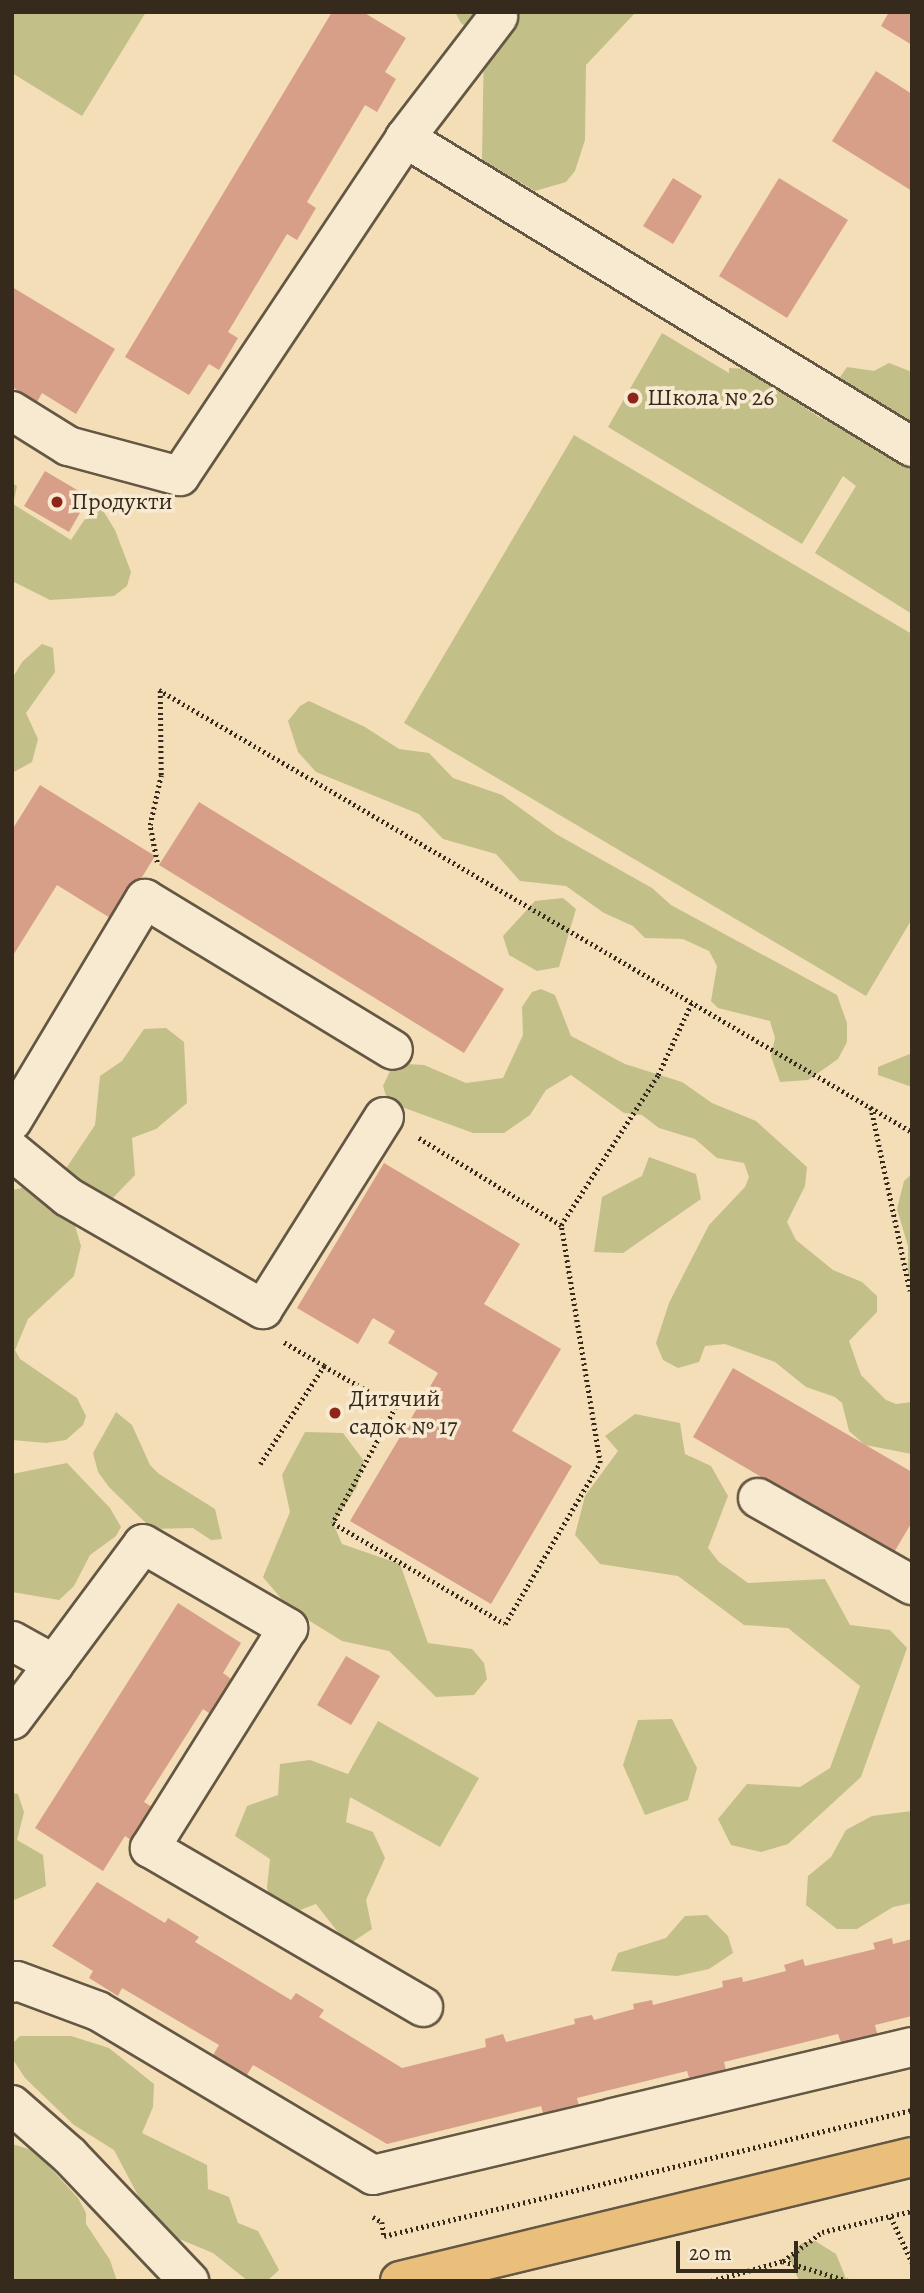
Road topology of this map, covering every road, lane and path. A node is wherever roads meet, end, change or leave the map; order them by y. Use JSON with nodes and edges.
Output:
{"nodes":[{"id":1,"x":498,"y":17,"type":"dead end"},
{"id":2,"x":405,"y":138,"type":"junction"},
{"id":3,"x":12,"y":411,"type":"edge"},
{"id":4,"x":912,"y":447,"type":"edge"},
{"id":5,"x":145,"y":899,"type":"junction"},
{"id":6,"x":692,"y":1002,"type":"junction"},
{"id":7,"x":393,"y":1050,"type":"dead end"},
{"id":8,"x":870,"y":1106,"type":"junction"},
{"id":9,"x":12,"y":1121,"type":"edge"},
{"id":10,"x":399,"y":1126,"type":"joint"},
{"id":11,"x":912,"y":1132,"type":"edge"},
{"id":12,"x":12,"y":1151,"type":"edge"},
{"id":13,"x":561,"y":1225,"type":"junction"},
{"id":14,"x":910,"y":1291,"type":"dead end"},
{"id":15,"x":263,"y":1309,"type":"junction"},
{"id":16,"x":324,"y":1366,"type":"junction"},
{"id":17,"x":260,"y":1464,"type":"dead end"},
{"id":18,"x":758,"y":1498,"type":"dead end"},
{"id":19,"x":912,"y":1585,"type":"edge"},
{"id":20,"x":12,"y":1641,"type":"edge"},
{"id":21,"x":54,"y":1664,"type":"junction"},
{"id":22,"x":12,"y":1720,"type":"edge"},
{"id":23,"x":12,"y":1983,"type":"edge"},
{"id":24,"x":423,"y":2007,"type":"dead end"},
{"id":25,"x":912,"y":2047,"type":"edge"},
{"id":26,"x":14,"y":2111,"type":"edge"},
{"id":27,"x":912,"y":2157,"type":"edge"},
{"id":28,"x":912,"y":2211,"type":"edge"},
{"id":29,"x":891,"y":2217,"type":"junction"},
{"id":30,"x":783,"y":2261,"type":"junction"},
{"id":31,"x":912,"y":2262,"type":"edge"},
{"id":32,"x":729,"y":2278,"type":"edge"},
{"id":33,"x":189,"y":2281,"type":"edge"},
{"id":34,"x":400,"y":2281,"type":"edge"},
{"id":35,"x":711,"y":2281,"type":"edge"},
{"id":36,"x":848,"y":2281,"type":"edge"}],
"edges":[{"from":1,"to":2,"type":"lane"},
{"from":2,"to":3,"type":"lane"},
{"from":2,"to":4,"type":"lane"},
{"from":5,"to":6,"type":"path"},
{"from":5,"to":7,"type":"lane"},
{"from":5,"to":9,"type":"lane"},
{"from":6,"to":8,"type":"path"},
{"from":6,"to":13,"type":"path"},
{"from":8,"to":11,"type":"path"},
{"from":8,"to":14,"type":"path"},
{"from":10,"to":13,"type":"path"},
{"from":10,"to":15,"type":"lane"},
{"from":12,"to":15,"type":"lane"},
{"from":13,"to":16,"type":"path"},
{"from":15,"to":16,"type":"path"},
{"from":16,"to":17,"type":"path"},
{"from":18,"to":19,"type":"lane"},
{"from":20,"to":21,"type":"lane"},
{"from":21,"to":22,"type":"lane"},
{"from":21,"to":24,"type":"lane"},
{"from":23,"to":25,"type":"lane"},
{"from":26,"to":33,"type":"lane"},
{"from":27,"to":34,"type":"main road"},
{"from":28,"to":29,"type":"path"},
{"from":29,"to":30,"type":"path"},
{"from":29,"to":31,"type":"path"},
{"from":30,"to":32,"type":"path"},
{"from":30,"to":36,"type":"path"},
{"from":32,"to":35,"type":"path"}]}
